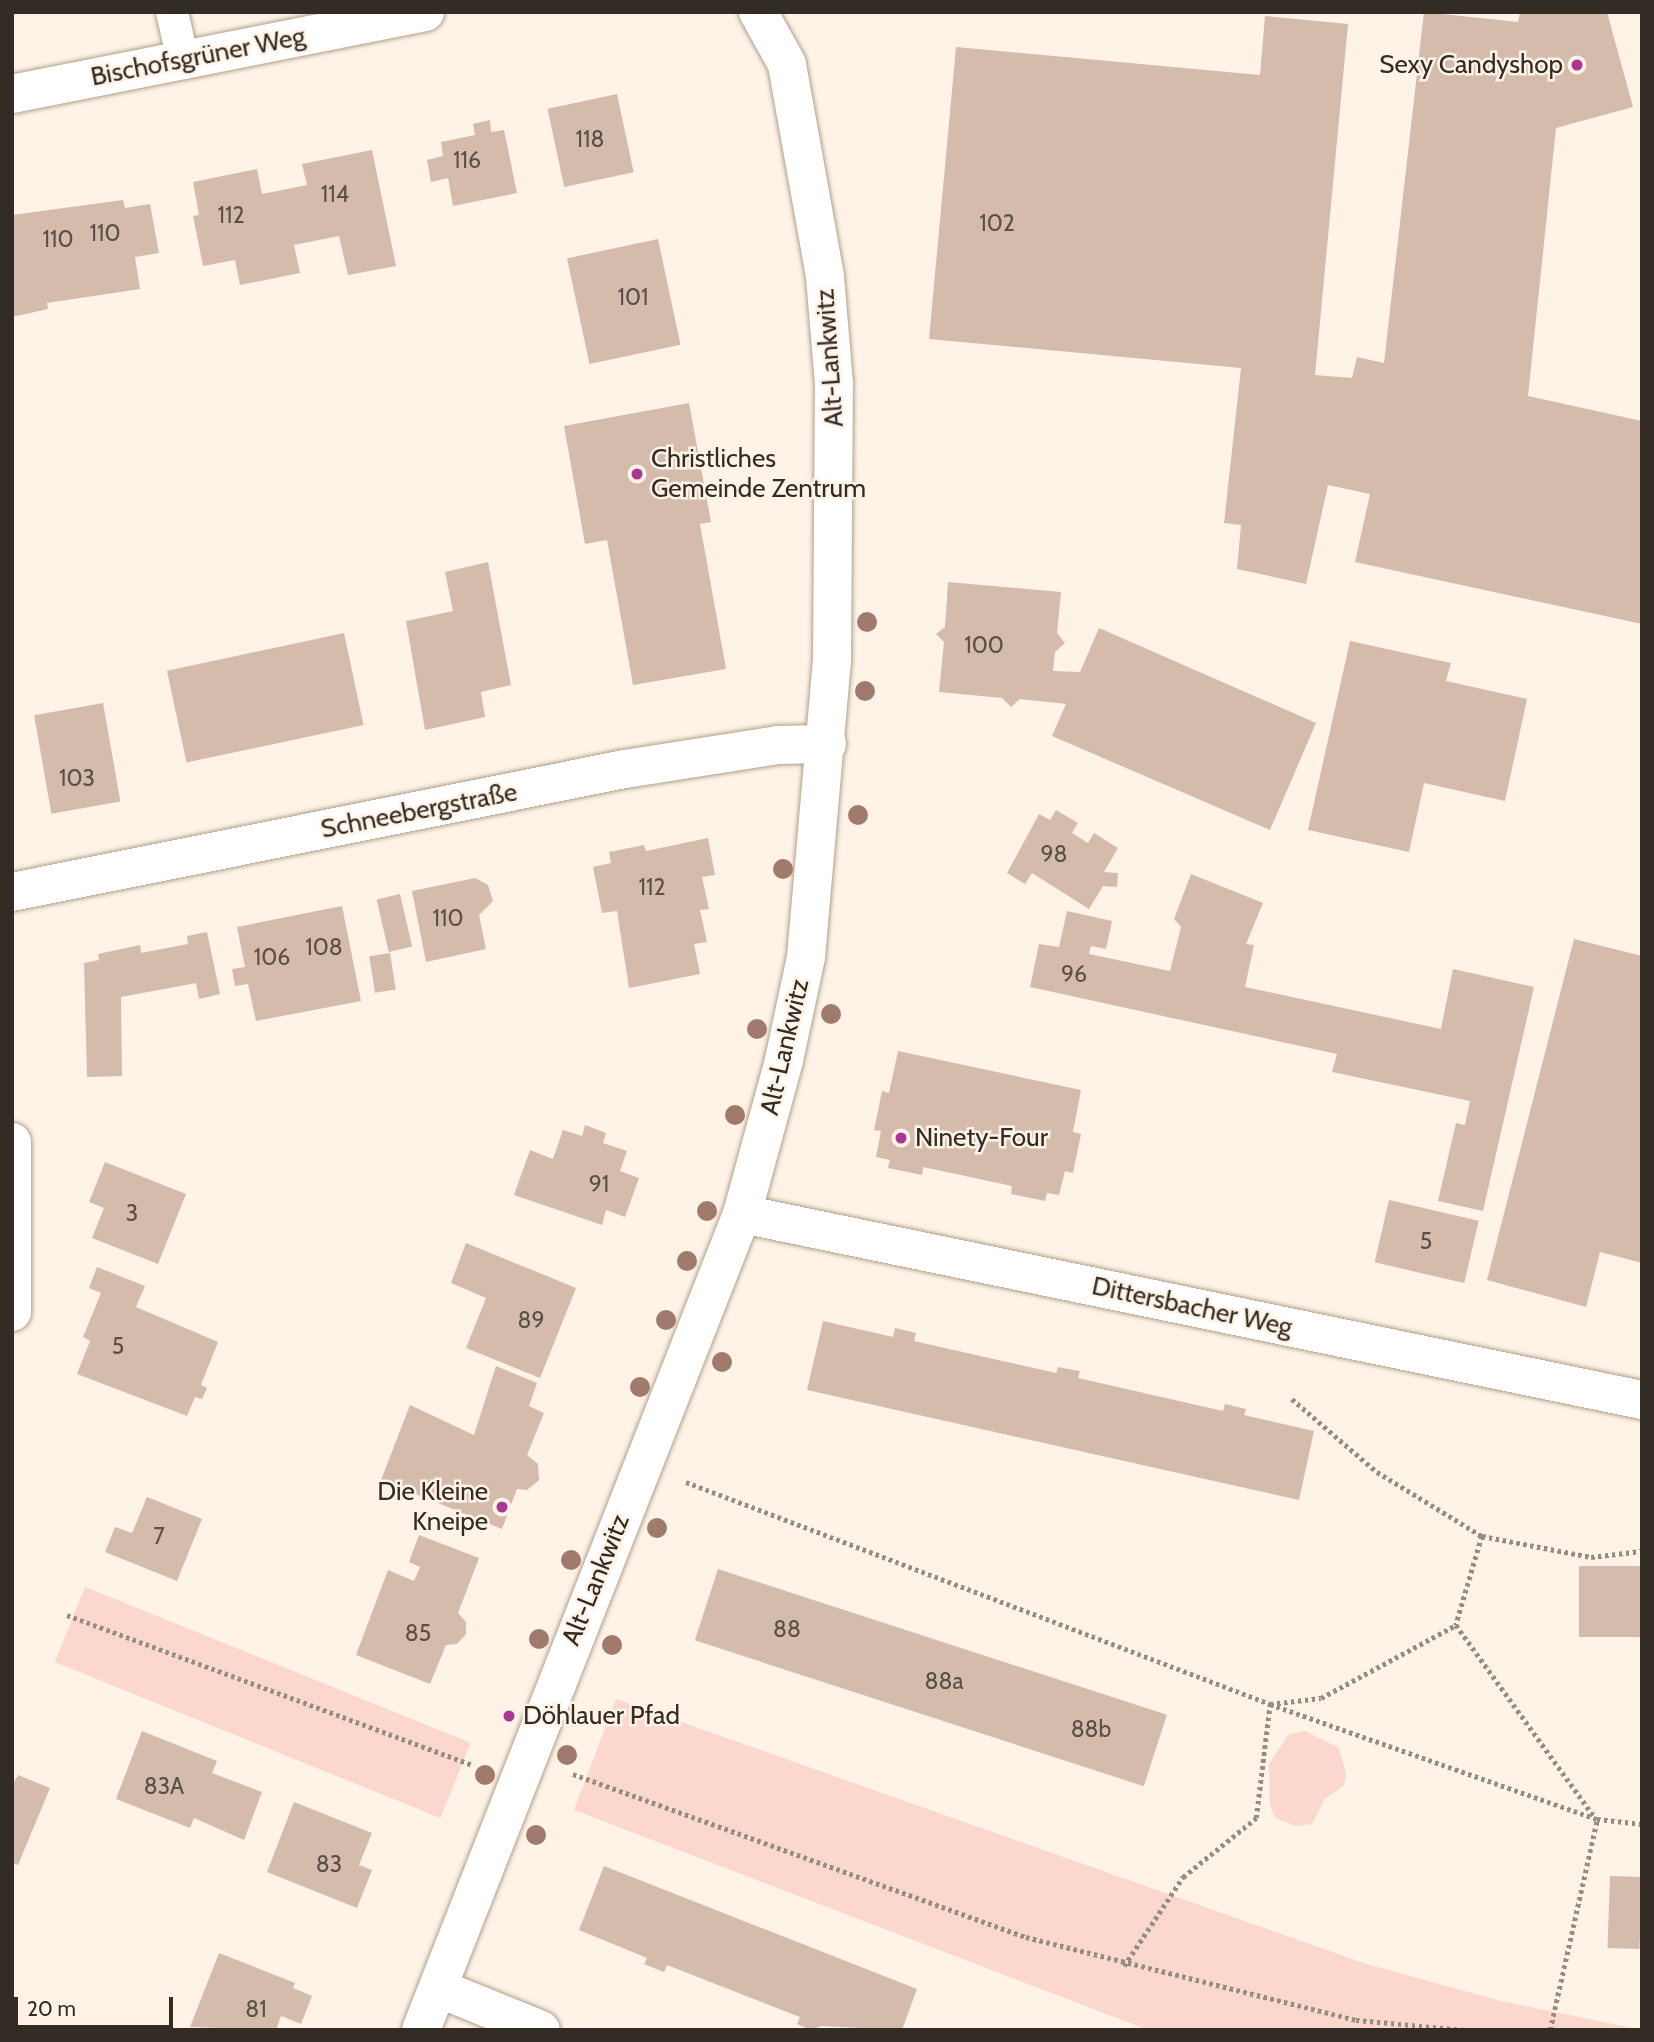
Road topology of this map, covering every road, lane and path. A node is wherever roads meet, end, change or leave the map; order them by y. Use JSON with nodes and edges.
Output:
{"nodes":[{"id":1,"x":172,"y":12,"type":"edge"},
{"id":2,"x":425,"y":12,"type":"edge"},
{"id":3,"x":758,"y":12,"type":"edge"},
{"id":4,"x":183,"y":60,"type":"junction"},
{"id":5,"x":12,"y":94,"type":"edge"},
{"id":6,"x":827,"y":744,"type":"junction"},
{"id":7,"x":12,"y":892,"type":"edge"},
{"id":8,"x":12,"y":1142,"type":"edge"},
{"id":9,"x":742,"y":1214,"type":"junction"},
{"id":10,"x":12,"y":1312,"type":"edge"},
{"id":11,"x":1292,"y":1399,"type":"dead end"},
{"id":12,"x":1642,"y":1400,"type":"edge"},
{"id":13,"x":685,"y":1482,"type":"dead end"},
{"id":14,"x":1482,"y":1536,"type":"junction"},
{"id":15,"x":1642,"y":1551,"type":"edge"},
{"id":16,"x":67,"y":1615,"type":"dead end"},
{"id":17,"x":1456,"y":1625,"type":"junction"},
{"id":18,"x":1269,"y":1704,"type":"junction"},
{"id":19,"x":472,"y":1765,"type":"dead end"},
{"id":20,"x":572,"y":1774,"type":"dead end"},
{"id":21,"x":1597,"y":1819,"type":"junction"},
{"id":22,"x":1642,"y":1824,"type":"edge"},
{"id":23,"x":1124,"y":1966,"type":"junction"},
{"id":24,"x":438,"y":1988,"type":"junction"},
{"id":25,"x":421,"y":2030,"type":"edge"},
{"id":26,"x":541,"y":2030,"type":"edge"},
{"id":27,"x":1465,"y":2030,"type":"edge"},
{"id":28,"x":1550,"y":2030,"type":"edge"}],
"edges":[{"from":1,"to":4,"type":"lane"},
{"from":2,"to":4,"type":"street","name":"Bischofsgrüner Weg"},
{"from":3,"to":6,"type":"street","name":"Alt-Lankwitz"},
{"from":4,"to":5,"type":"street","name":"Bischofsgrüner Weg"},
{"from":6,"to":7,"type":"street","name":"Schneebergstraße"},
{"from":6,"to":9,"type":"street","name":"Alt-Lankwitz"},
{"from":8,"to":10,"type":"street"},
{"from":9,"to":12,"type":"street","name":"Dittersbacher Weg"},
{"from":9,"to":24,"type":"street","name":"Alt-Lankwitz"},
{"from":11,"to":14,"type":"path"},
{"from":13,"to":18,"type":"path"},
{"from":14,"to":15,"type":"path"},
{"from":14,"to":17,"type":"path"},
{"from":16,"to":19,"type":"path"},
{"from":17,"to":18,"type":"path"},
{"from":17,"to":21,"type":"path"},
{"from":18,"to":21,"type":"path"},
{"from":18,"to":23,"type":"path"},
{"from":20,"to":23,"type":"path"},
{"from":21,"to":22,"type":"path"},
{"from":21,"to":28,"type":"path"},
{"from":23,"to":27,"type":"path"},
{"from":24,"to":25,"type":"street","name":"Alt-Lankwitz"},
{"from":24,"to":26,"type":"street"}]}
